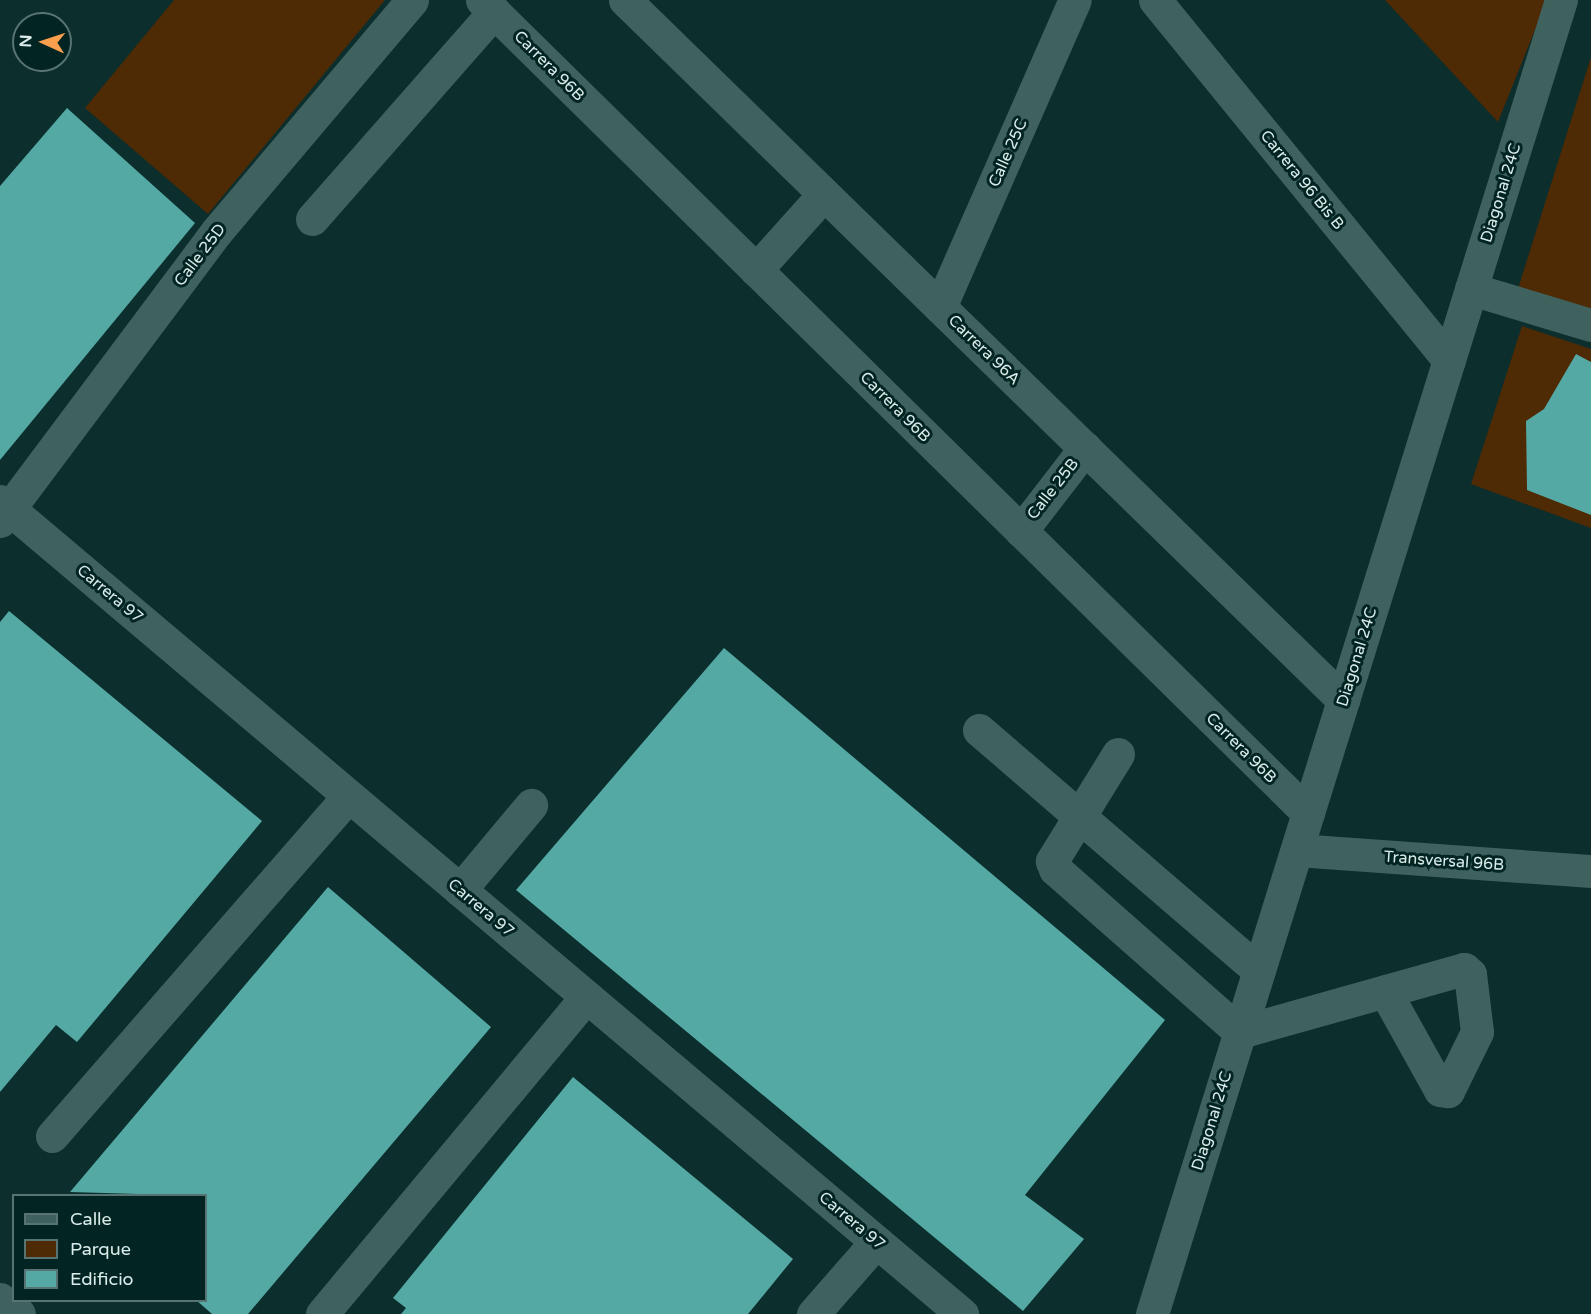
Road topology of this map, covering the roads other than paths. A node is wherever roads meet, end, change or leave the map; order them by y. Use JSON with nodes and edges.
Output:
{"nodes":[{"id":1,"x":412,"y":0,"type":"edge"},
{"id":2,"x":625,"y":0,"type":"edge"},
{"id":3,"x":1075,"y":0,"type":"edge"},
{"id":4,"x":1155,"y":0,"type":"edge"},
{"id":5,"x":1560,"y":0,"type":"edge"},
{"id":6,"x":488,"y":6,"type":"edge"},
{"id":7,"x":824,"y":194,"type":"junction"},
{"id":8,"x":312,"y":219,"type":"dead end"},
{"id":9,"x":756,"y":270,"type":"junction"},
{"id":10,"x":1471,"y":289,"type":"junction"},
{"id":11,"x":940,"y":307,"type":"junction"},
{"id":12,"x":1591,"y":325,"type":"edge"},
{"id":13,"x":1449,"y":360,"type":"junction"},
{"id":14,"x":1085,"y":448,"type":"junction"},
{"id":15,"x":3,"y":510,"type":"edge"},
{"id":16,"x":1021,"y":531,"type":"junction"},
{"id":17,"x":1343,"y":700,"type":"junction"},
{"id":18,"x":980,"y":730,"type":"dead end"},
{"id":19,"x":1118,"y":754,"type":"dead end"},
{"id":20,"x":349,"y":796,"type":"junction"},
{"id":21,"x":531,"y":805,"type":"dead end"},
{"id":22,"x":1308,"y":813,"type":"junction"},
{"id":23,"x":1080,"y":816,"type":"junction"},
{"id":24,"x":1297,"y":850,"type":"junction"},
{"id":25,"x":1591,"y":872,"type":"edge"},
{"id":26,"x":460,"y":890,"type":"junction"},
{"id":27,"x":1259,"y":971,"type":"junction"},
{"id":28,"x":1386,"y":991,"type":"dead end"},
{"id":29,"x":586,"y":997,"type":"junction"},
{"id":30,"x":1240,"y":1032,"type":"junction"},
{"id":31,"x":52,"y":1136,"type":"dead end"},
{"id":32,"x":876,"y":1242,"type":"junction"},
{"id":33,"x":0,"y":1299,"type":"edge"},
{"id":34,"x":20,"y":1314,"type":"edge"},
{"id":35,"x":322,"y":1314,"type":"edge"},
{"id":36,"x":813,"y":1314,"type":"edge"},
{"id":37,"x":962,"y":1314,"type":"edge"},
{"id":38,"x":1152,"y":1314,"type":"edge"}],
"edges":[{"from":1,"to":15,"type":"street","name":"Calle 25D"},
{"from":2,"to":7,"type":"street","name":"Carrera 96A"},
{"from":3,"to":11,"type":"street","name":"Calle 25C"},
{"from":4,"to":13,"type":"street","name":"Carrera 96 Bis B"},
{"from":5,"to":10,"type":"street","name":"Diagonal 24C"},
{"from":6,"to":8,"type":"street"},
{"from":6,"to":9,"type":"street","name":"Carrera 96B"},
{"from":7,"to":9,"type":"street"},
{"from":7,"to":11,"type":"street","name":"Carrera 96A"},
{"from":9,"to":16,"type":"street","name":"Carrera 96B"},
{"from":10,"to":12,"type":"street"},
{"from":10,"to":13,"type":"street","name":"Diagonal 24C"},
{"from":11,"to":14,"type":"street","name":"Carrera 96A"},
{"from":13,"to":17,"type":"street","name":"Diagonal 24C"},
{"from":14,"to":16,"type":"street","name":"Calle 25B"},
{"from":14,"to":17,"type":"street","name":"Carrera 96A"},
{"from":15,"to":20,"type":"street","name":"Carrera 97"},
{"from":16,"to":22,"type":"street","name":"Carrera 96B"},
{"from":17,"to":22,"type":"street","name":"Diagonal 24C"},
{"from":18,"to":23,"type":"street"},
{"from":19,"to":23,"type":"street"},
{"from":20,"to":26,"type":"street","name":"Carrera 97"},
{"from":20,"to":31,"type":"street"},
{"from":21,"to":26,"type":"street"},
{"from":22,"to":24,"type":"street","name":"Diagonal 24C"},
{"from":23,"to":27,"type":"street"},
{"from":23,"to":30,"type":"street"},
{"from":24,"to":25,"type":"street","name":"Transversal 96B"},
{"from":24,"to":27,"type":"street","name":"Diagonal 24C"},
{"from":26,"to":29,"type":"street","name":"Carrera 97"},
{"from":27,"to":30,"type":"street","name":"Diagonal 24C"},
{"from":28,"to":30,"type":"street"},
{"from":29,"to":32,"type":"street","name":"Carrera 97"},
{"from":29,"to":35,"type":"street"},
{"from":30,"to":38,"type":"street","name":"Diagonal 24C"},
{"from":32,"to":36,"type":"street"},
{"from":32,"to":37,"type":"street","name":"Carrera 97"},
{"from":33,"to":34,"type":"street"}]}
